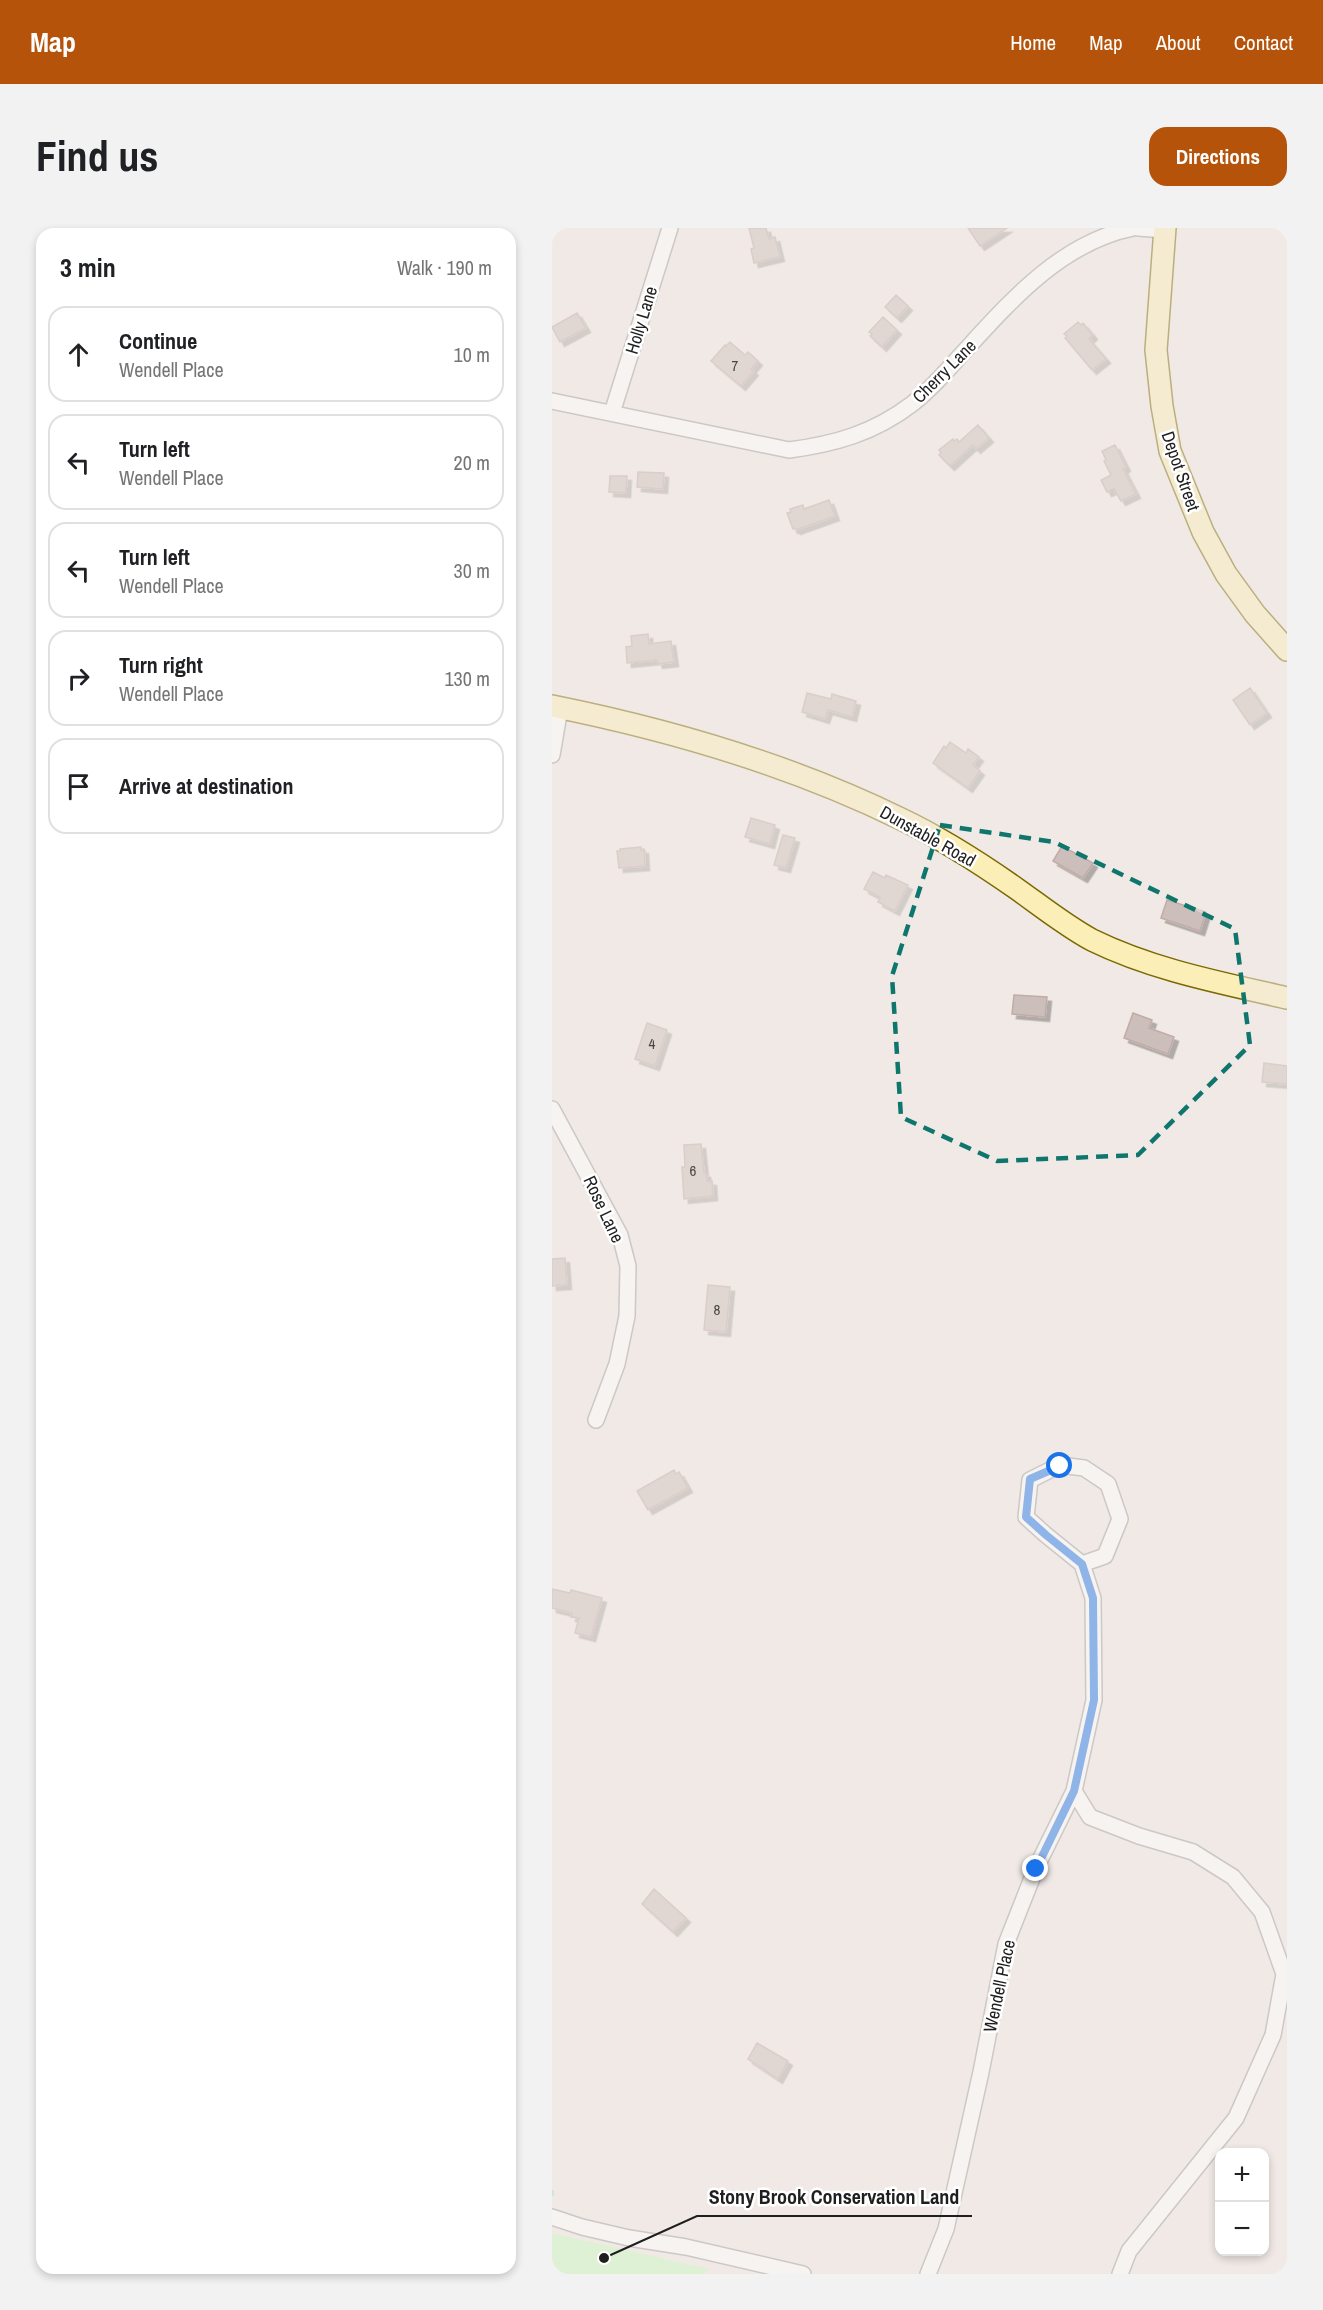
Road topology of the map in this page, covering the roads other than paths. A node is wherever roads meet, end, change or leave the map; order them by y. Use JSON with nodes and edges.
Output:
{"nodes":[{"id":1,"x":670,"y":228,"type":"edge"},
{"id":2,"x":1133,"y":228,"type":"edge"},
{"id":3,"x":1138,"y":228,"type":"edge"},
{"id":4,"x":1165,"y":229,"type":"edge"},
{"id":5,"x":552,"y":401,"type":"edge"},
{"id":6,"x":612,"y":413,"type":"junction"},
{"id":7,"x":1287,"y":650,"type":"edge"},
{"id":8,"x":556,"y":707,"type":"edge"},
{"id":9,"x":552,"y":755,"type":"edge"},
{"id":10,"x":1287,"y":998,"type":"edge"},
{"id":11,"x":552,"y":1109,"type":"edge"},
{"id":12,"x":596,"y":1420,"type":"dead end"},
{"id":13,"x":1082,"y":1564,"type":"junction"},
{"id":14,"x":1074,"y":1791,"type":"junction"},
{"id":15,"x":552,"y":2217,"type":"edge"},
{"id":16,"x":804,"y":2274,"type":"edge"},
{"id":17,"x":928,"y":2274,"type":"edge"},
{"id":18,"x":1120,"y":2274,"type":"edge"}],
"edges":[{"from":1,"to":6,"type":"street","name":"Holly Lane"},
{"from":2,"to":6,"type":"street","name":"Cherry Lane"},
{"from":3,"to":4,"type":"street"},
{"from":4,"to":7,"type":"street","name":"Depot Street"},
{"from":5,"to":6,"type":"street","name":"Cherry Lane"},
{"from":8,"to":9,"type":"street"},
{"from":8,"to":10,"type":"street","name":"Dunstable Road"},
{"from":11,"to":12,"type":"street","name":"Rose Lane"},
{"from":13,"to":13,"type":"street"},
{"from":13,"to":14,"type":"street","name":"Wendell Place"},
{"from":14,"to":17,"type":"street","name":"Wendell Place"},
{"from":14,"to":18,"type":"street"},
{"from":15,"to":16,"type":"street"}]}
